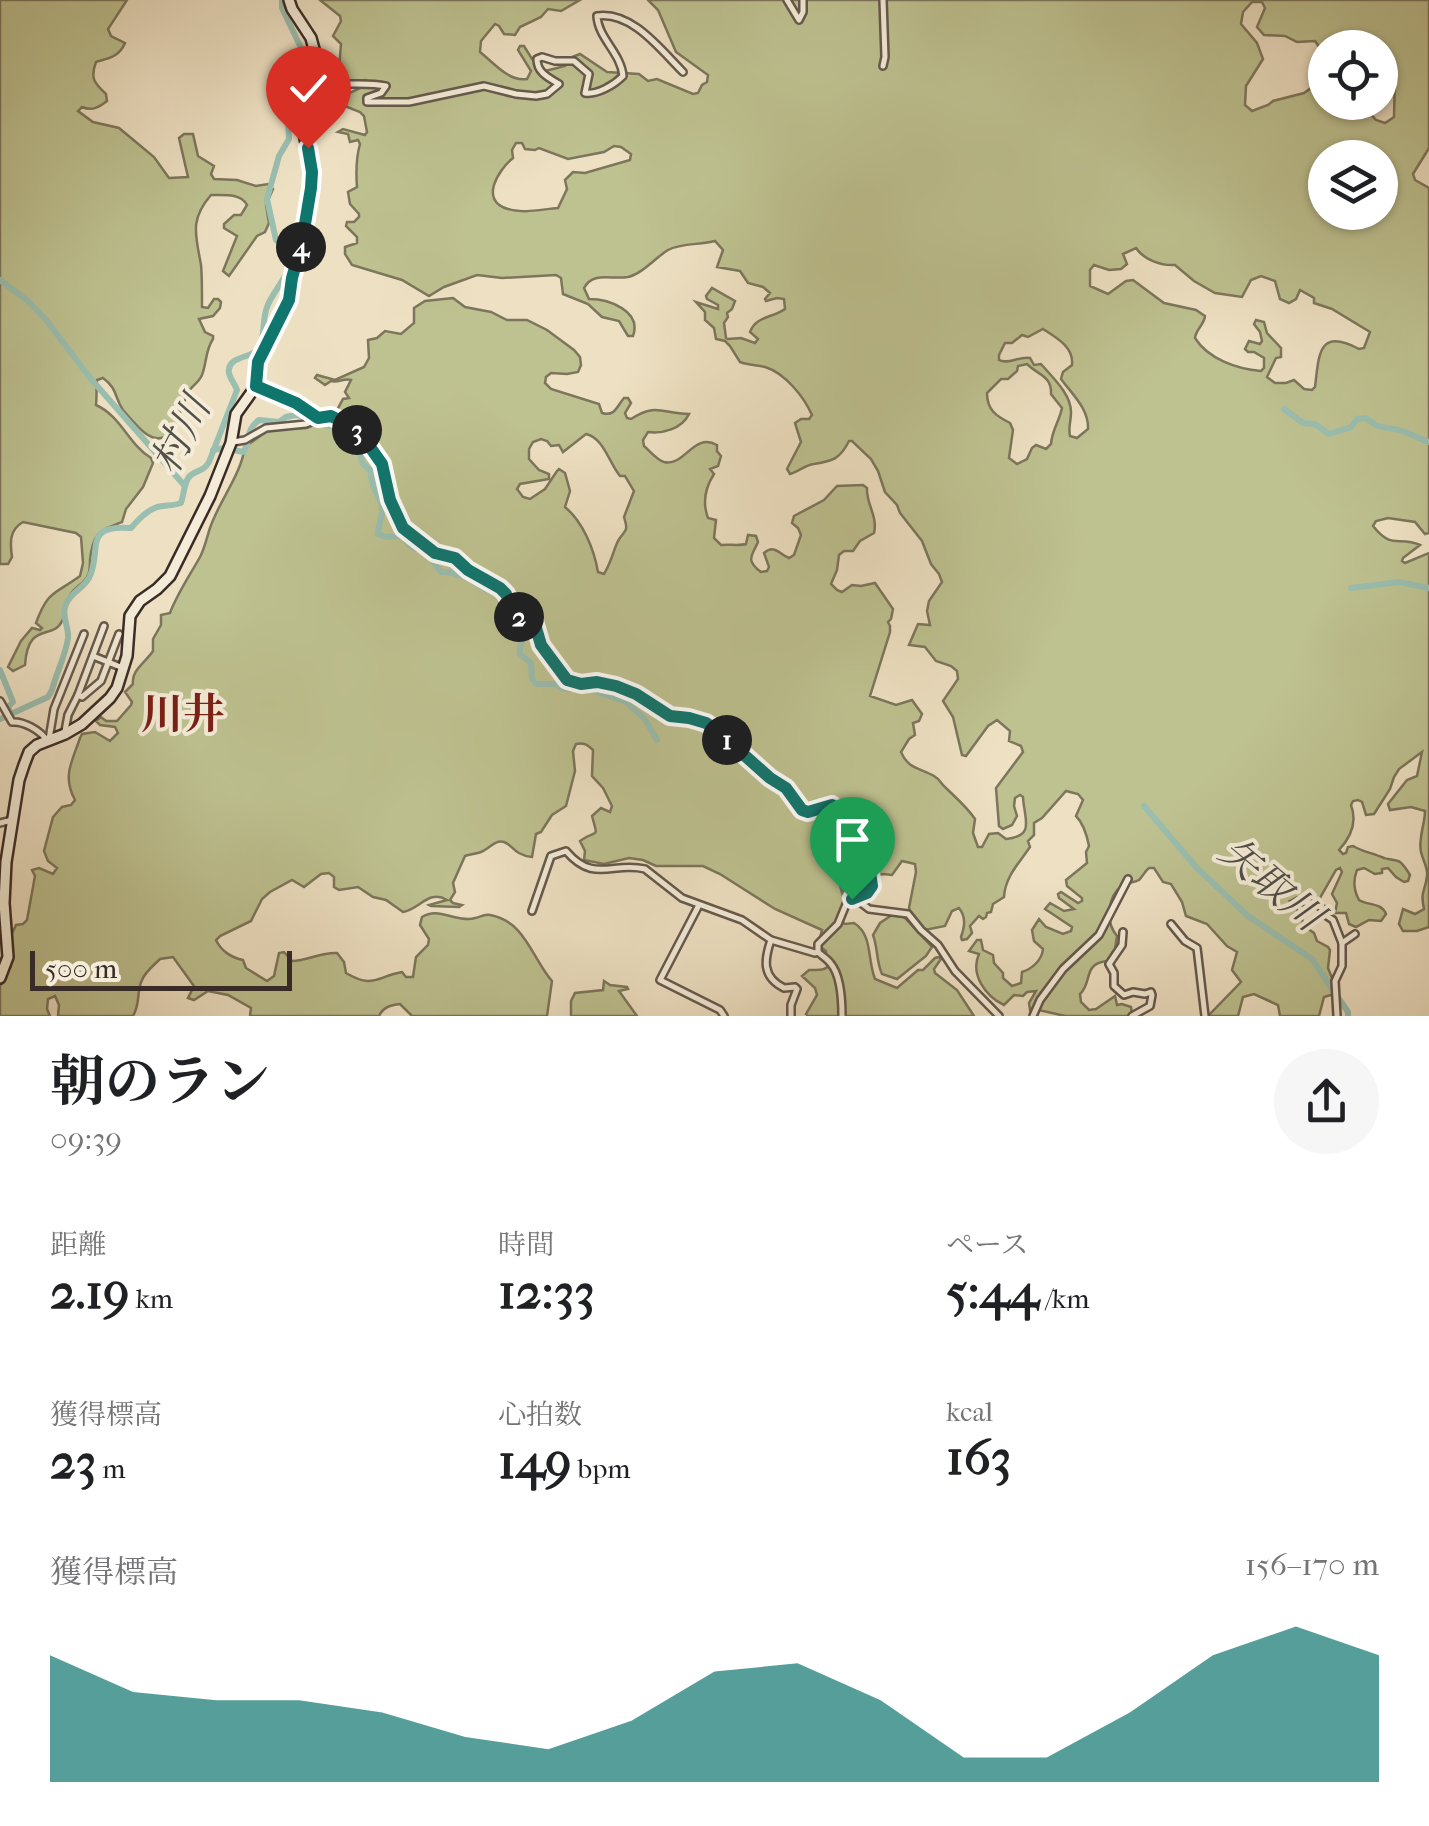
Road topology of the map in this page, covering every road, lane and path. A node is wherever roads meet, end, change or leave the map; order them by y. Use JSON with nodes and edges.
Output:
{"nodes":[{"id":1,"x":289,"y":0,"type":"edge"},
{"id":2,"x":787,"y":0,"type":"edge"},
{"id":3,"x":804,"y":0,"type":"edge"},
{"id":4,"x":882,"y":0,"type":"edge"},
{"id":5,"x":883,"y":66,"type":"dead end"},
{"id":6,"x":683,"y":72,"type":"dead end"},
{"id":7,"x":311,"y":79,"type":"junction"},
{"id":8,"x":256,"y":386,"type":"junction"},
{"id":9,"x":318,"y":418,"type":"junction"},
{"id":10,"x":230,"y":443,"type":"junction"},
{"id":11,"x":104,"y":626,"type":"dead end"},
{"id":12,"x":84,"y":634,"type":"dead end"},
{"id":13,"x":119,"y":634,"type":"dead end"},
{"id":14,"x":93,"y":656,"type":"junction"},
{"id":15,"x":108,"y":662,"type":"junction"},
{"id":16,"x":72,"y":668,"type":"junction"},
{"id":17,"x":124,"y":668,"type":"junction"},
{"id":18,"x":86,"y":673,"type":"junction"},
{"id":19,"x":101,"y":682,"type":"junction"},
{"id":20,"x":118,"y":688,"type":"junction"},
{"id":21,"x":78,"y":695,"type":"junction"},
{"id":22,"x":0,"y":702,"type":"edge"},
{"id":23,"x":55,"y":708,"type":"junction"},
{"id":24,"x":68,"y":713,"type":"junction"},
{"id":25,"x":65,"y":734,"type":"junction"},
{"id":26,"x":48,"y":739,"type":"junction"},
{"id":27,"x":12,"y":820,"type":"junction"},
{"id":28,"x":0,"y":824,"type":"edge"},
{"id":29,"x":1128,"y":879,"type":"dead end"},
{"id":30,"x":856,"y":898,"type":"junction"},
{"id":31,"x":1294,"y":904,"type":"dead end"},
{"id":32,"x":699,"y":905,"type":"junction"},
{"id":33,"x":532,"y":911,"type":"dead end"},
{"id":34,"x":1171,"y":924,"type":"dead end"},
{"id":35,"x":1123,"y":932,"type":"dead end"},
{"id":36,"x":1355,"y":934,"type":"dead end"},
{"id":37,"x":771,"y":940,"type":"junction"},
{"id":38,"x":1342,"y":943,"type":"junction"},
{"id":39,"x":818,"y":952,"type":"junction"},
{"id":40,"x":0,"y":978,"type":"edge"},
{"id":41,"x":724,"y":1016,"type":"edge"},
{"id":42,"x":791,"y":1016,"type":"edge"},
{"id":43,"x":842,"y":1016,"type":"edge"},
{"id":44,"x":1000,"y":1016,"type":"edge"},
{"id":45,"x":1033,"y":1016,"type":"edge"},
{"id":46,"x":1132,"y":1016,"type":"edge"},
{"id":47,"x":1205,"y":1016,"type":"edge"},
{"id":48,"x":1338,"y":1016,"type":"edge"}],
"edges":[{"from":1,"to":7,"type":"main road"},
{"from":2,"to":3,"type":"street"},
{"from":4,"to":5,"type":"street"},
{"from":6,"to":7,"type":"street"},
{"from":7,"to":8,"type":"main road"},
{"from":8,"to":9,"type":"street"},
{"from":8,"to":10,"type":"main road"},
{"from":9,"to":10,"type":"street"},
{"from":9,"to":30,"type":"street"},
{"from":10,"to":17,"type":"main road"},
{"from":11,"to":14,"type":"street"},
{"from":12,"to":16,"type":"street"},
{"from":13,"to":15,"type":"street"},
{"from":14,"to":15,"type":"street"},
{"from":14,"to":18,"type":"street"},
{"from":15,"to":17,"type":"street"},
{"from":15,"to":19,"type":"street"},
{"from":16,"to":18,"type":"street"},
{"from":16,"to":23,"type":"street"},
{"from":17,"to":20,"type":"main road"},
{"from":18,"to":21,"type":"street"},
{"from":19,"to":20,"type":"street"},
{"from":19,"to":21,"type":"street"},
{"from":20,"to":25,"type":"main road"},
{"from":21,"to":24,"type":"street"},
{"from":22,"to":26,"type":"street"},
{"from":23,"to":24,"type":"street"},
{"from":23,"to":26,"type":"street"},
{"from":24,"to":25,"type":"street"},
{"from":25,"to":26,"type":"main road"},
{"from":26,"to":27,"type":"main road"},
{"from":27,"to":28,"type":"street"},
{"from":27,"to":40,"type":"main road"},
{"from":29,"to":45,"type":"street"},
{"from":30,"to":39,"type":"street"},
{"from":30,"to":44,"type":"street"},
{"from":31,"to":38,"type":"street"},
{"from":32,"to":33,"type":"street"},
{"from":32,"to":37,"type":"street"},
{"from":32,"to":41,"type":"street"},
{"from":34,"to":47,"type":"street"},
{"from":35,"to":46,"type":"street"},
{"from":36,"to":38,"type":"street"},
{"from":37,"to":39,"type":"street"},
{"from":37,"to":42,"type":"street"},
{"from":38,"to":48,"type":"street"},
{"from":39,"to":43,"type":"street"}]}
